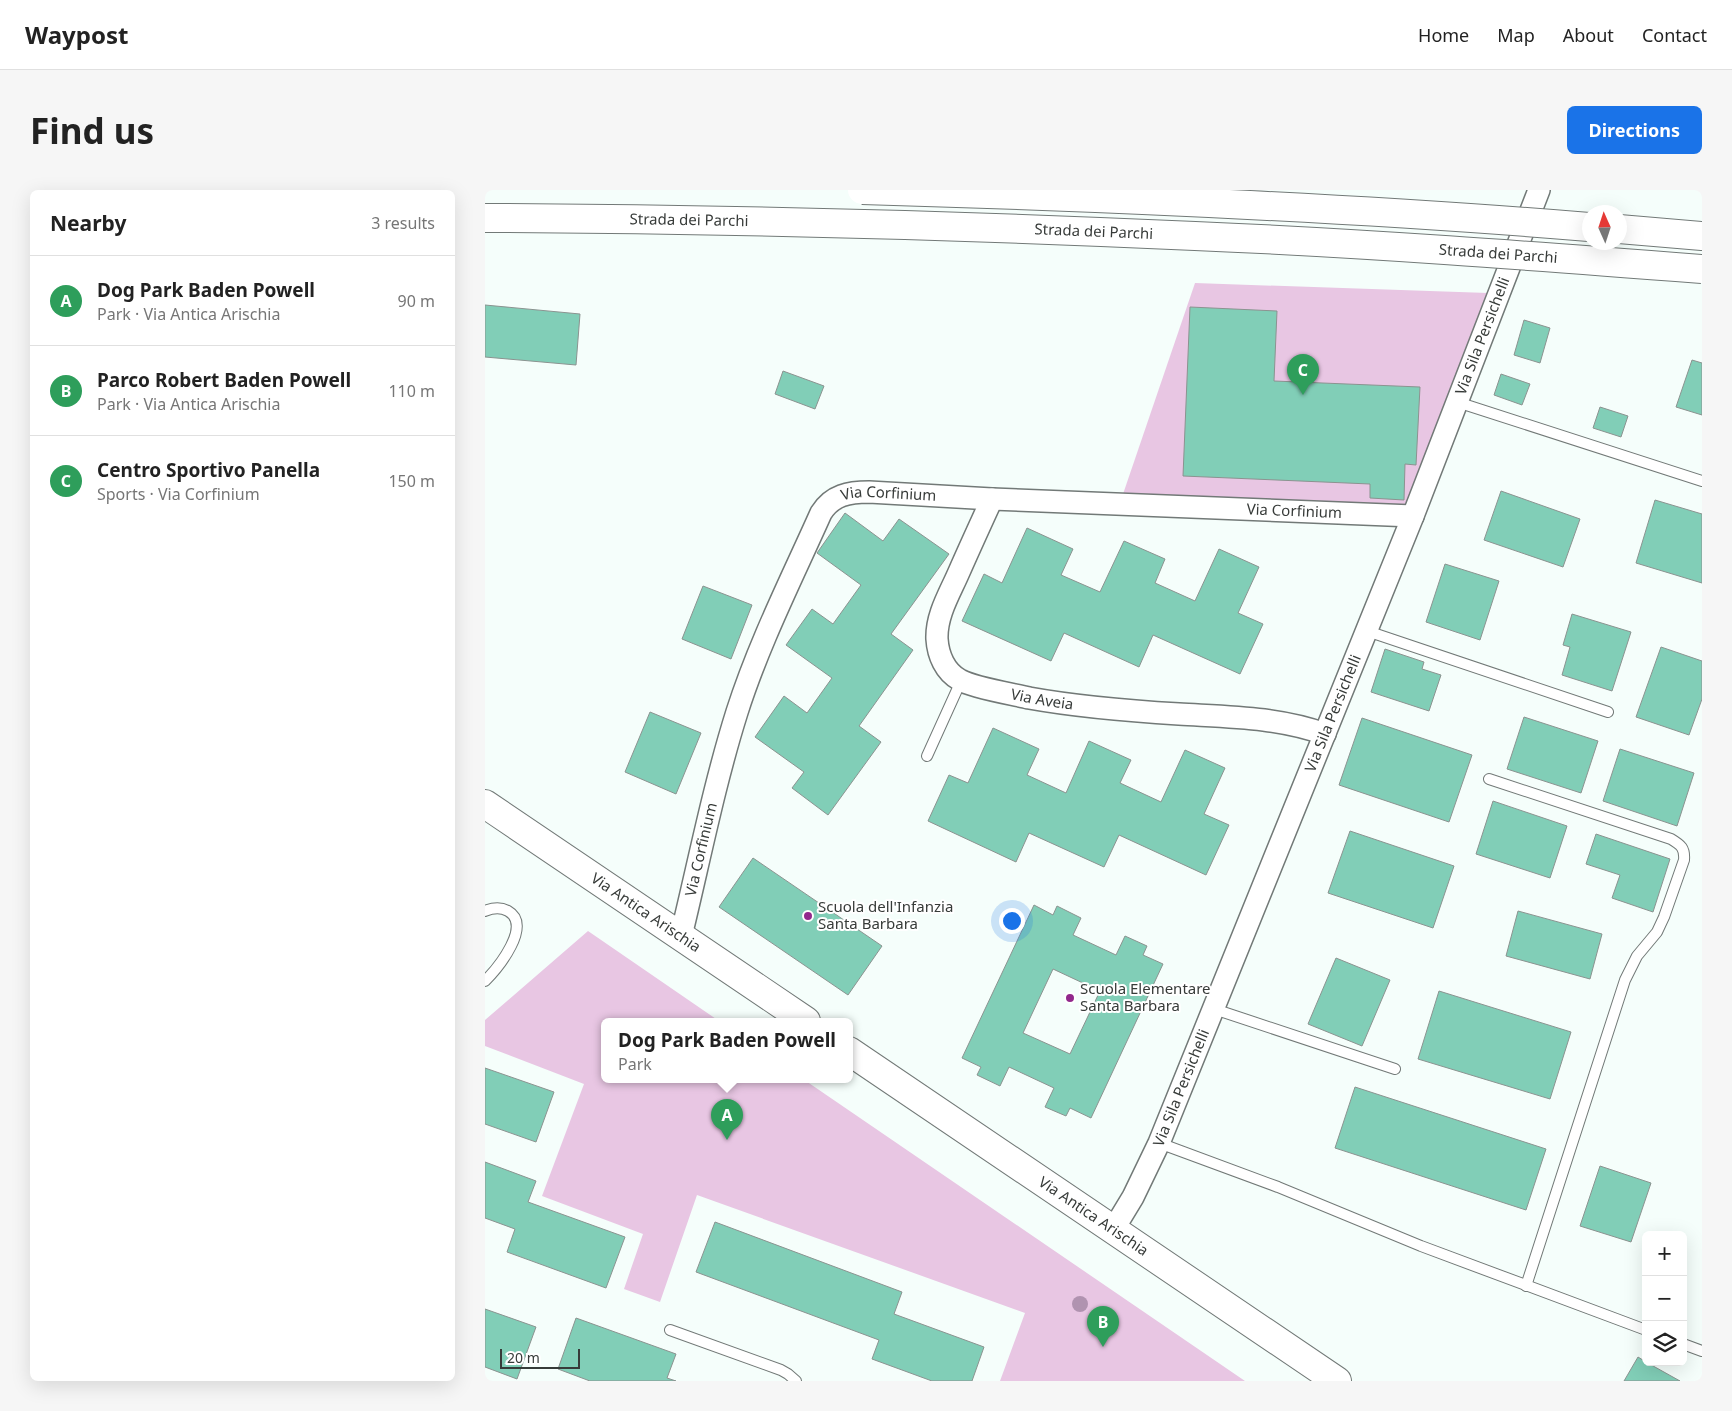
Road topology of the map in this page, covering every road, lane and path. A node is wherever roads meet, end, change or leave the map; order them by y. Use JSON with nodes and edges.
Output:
{"nodes":[{"id":1,"x":861,"y":190,"type":"edge"},
{"id":2,"x":1539,"y":190,"type":"edge"},
{"id":3,"x":485,"y":218,"type":"edge"},
{"id":4,"x":1582,"y":226,"type":"edge"},
{"id":5,"x":1627,"y":230,"type":"edge"},
{"id":6,"x":1702,"y":236,"type":"edge"},
{"id":7,"x":1702,"y":269,"type":"edge"},
{"id":8,"x":1457,"y":402,"type":"junction"},
{"id":9,"x":1702,"y":481,"type":"edge"},
{"id":10,"x":992,"y":499,"type":"junction"},
{"id":11,"x":1413,"y":516,"type":"junction"},
{"id":12,"x":1367,"y":630,"type":"junction"},
{"id":13,"x":961,"y":680,"type":"junction"},
{"id":14,"x":1608,"y":712,"type":"dead end"},
{"id":15,"x":1325,"y":734,"type":"junction"},
{"id":16,"x":927,"y":756,"type":"dead end"},
{"id":17,"x":1489,"y":779,"type":"dead end"},
{"id":18,"x":485,"y":804,"type":"edge"},
{"id":19,"x":485,"y":911,"type":"edge"},
{"id":20,"x":681,"y":936,"type":"junction"},
{"id":21,"x":485,"y":981,"type":"edge"},
{"id":22,"x":1213,"y":1009,"type":"junction"},
{"id":23,"x":802,"y":1018,"type":"edge"},
{"id":24,"x":853,"y":1054,"type":"edge"},
{"id":25,"x":1395,"y":1069,"type":"dead end"},
{"id":26,"x":1159,"y":1143,"type":"junction"},
{"id":27,"x":1113,"y":1230,"type":"junction"},
{"id":28,"x":1526,"y":1286,"type":"junction"},
{"id":29,"x":1642,"y":1329,"type":"edge"},
{"id":30,"x":670,"y":1330,"type":"dead end"},
{"id":31,"x":1687,"y":1345,"type":"edge"},
{"id":32,"x":1702,"y":1350,"type":"edge"},
{"id":33,"x":796,"y":1381,"type":"edge"},
{"id":34,"x":1337,"y":1381,"type":"edge"}],
"edges":[{"from":1,"to":4,"type":"main road","bridge":true},
{"from":2,"to":8,"type":"street","name":"Via Sila Persichelli"},
{"from":3,"to":7,"type":"main road","name":"Strada dei Parchi","bridge":true},
{"from":5,"to":6,"type":"main road"},
{"from":8,"to":9,"type":"lane"},
{"from":8,"to":11,"type":"street","name":"Via Sila Persichelli"},
{"from":10,"to":11,"type":"street","name":"Via Corfinium"},
{"from":10,"to":13,"type":"street","name":"Via Aveia"},
{"from":10,"to":20,"type":"street","name":"Via Corfinium"},
{"from":11,"to":12,"type":"street","name":"Via Sila Persichelli"},
{"from":12,"to":14,"type":"lane"},
{"from":12,"to":15,"type":"street","name":"Via Sila Persichelli"},
{"from":13,"to":15,"type":"street","name":"Via Aveia"},
{"from":13,"to":16,"type":"lane"},
{"from":15,"to":22,"type":"street","name":"Via Sila Persichelli"},
{"from":17,"to":28,"type":"lane"},
{"from":18,"to":20,"type":"main road","name":"Via Antica Arischia"},
{"from":19,"to":21,"type":"lane"},
{"from":20,"to":23,"type":"main road","name":"Via Antica Arischia"},
{"from":22,"to":25,"type":"lane"},
{"from":22,"to":26,"type":"street","name":"Via Sila Persichelli"},
{"from":24,"to":27,"type":"main road","name":"Via Antica Arischia"},
{"from":26,"to":27,"type":"street","name":"Via Sila Persichelli"},
{"from":26,"to":28,"type":"lane"},
{"from":27,"to":34,"type":"main road","name":"Via Antica Arischia"},
{"from":28,"to":29,"type":"lane"},
{"from":30,"to":33,"type":"lane"},
{"from":31,"to":32,"type":"lane"}]}
